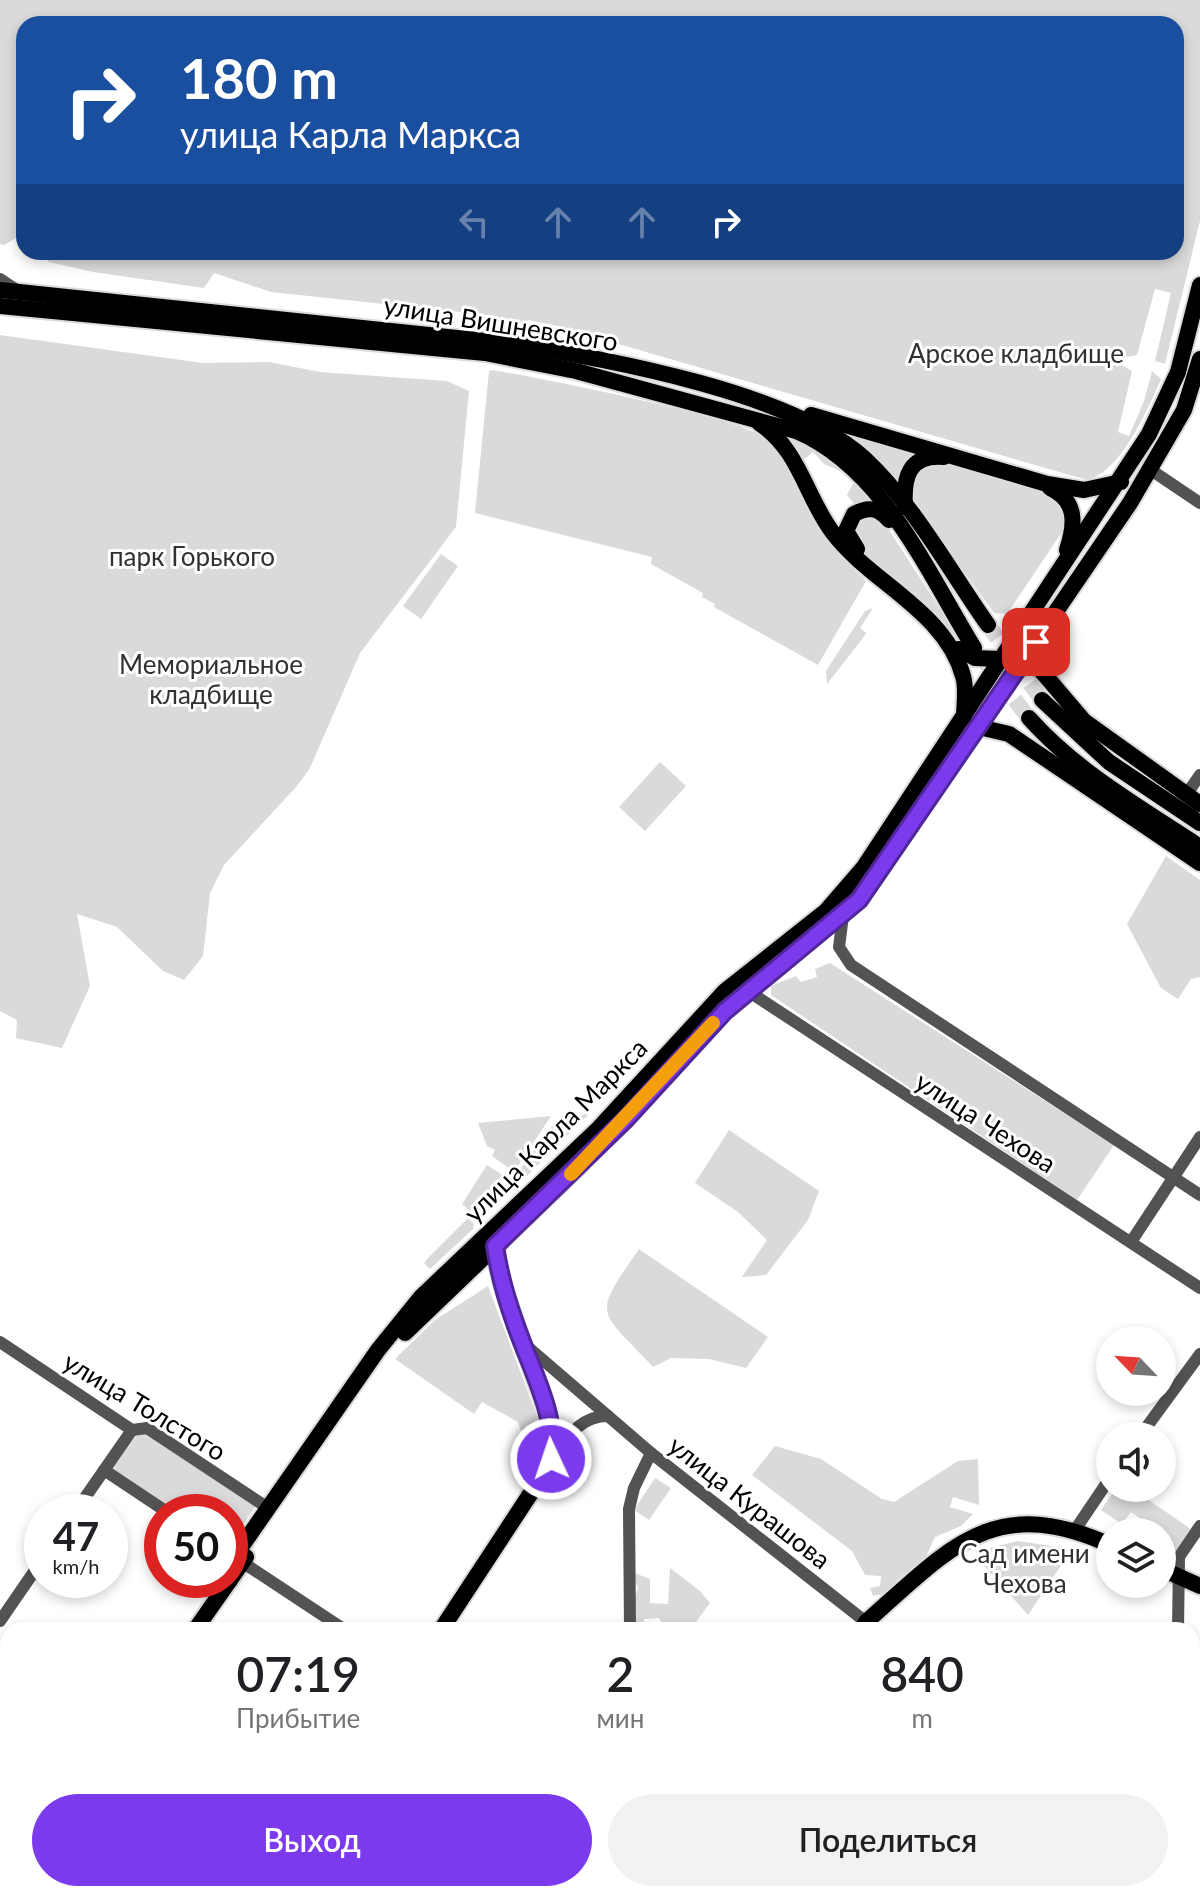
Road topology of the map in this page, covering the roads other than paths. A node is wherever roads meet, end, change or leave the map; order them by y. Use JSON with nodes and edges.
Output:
{"nodes":[{"id":1,"x":0,"y":279,"type":"edge"},
{"id":2,"x":1200,"y":285,"type":"edge"},
{"id":3,"x":0,"y":290,"type":"edge"},
{"id":4,"x":8,"y":304,"type":"edge"},
{"id":5,"x":1200,"y":359,"type":"edge"},
{"id":6,"x":748,"y":407,"type":"junction"},
{"id":7,"x":1133,"y":459,"type":"junction"},
{"id":8,"x":1151,"y":470,"type":"junction"},
{"id":9,"x":1116,"y":483,"type":"junction"},
{"id":10,"x":1136,"y":494,"type":"junction"},
{"id":11,"x":1200,"y":503,"type":"edge"},
{"id":12,"x":905,"y":507,"type":"junction"},
{"id":13,"x":909,"y":542,"type":"junction"},
{"id":14,"x":1059,"y":569,"type":"junction"},
{"id":15,"x":1051,"y":621,"type":"junction"},
{"id":16,"x":988,"y":625,"type":"tunnel mouth"},
{"id":17,"x":974,"y":648,"type":"tunnel mouth"},
{"id":18,"x":1000,"y":659,"type":"junction"},
{"id":19,"x":1042,"y":700,"type":"tunnel mouth"},
{"id":20,"x":1029,"y":718,"type":"tunnel mouth"},
{"id":21,"x":971,"y":722,"type":"junction"},
{"id":22,"x":1200,"y":775,"type":"edge"},
{"id":23,"x":1193,"y":800,"type":"edge"},
{"id":24,"x":1200,"y":823,"type":"edge"},
{"id":25,"x":1200,"y":847,"type":"edge"},
{"id":26,"x":1200,"y":863,"type":"edge"},
{"id":27,"x":843,"y":916,"type":"junction"},
{"id":28,"x":748,"y":991,"type":"junction"},
{"id":29,"x":1200,"y":1137,"type":"edge"},
{"id":30,"x":1173,"y":1177,"type":"junction"},
{"id":31,"x":1200,"y":1195,"type":"edge"},
{"id":32,"x":491,"y":1240,"type":"junction"},
{"id":33,"x":1131,"y":1242,"type":"junction"},
{"id":34,"x":1200,"y":1288,"type":"edge"},
{"id":35,"x":0,"y":1342,"type":"edge"},
{"id":36,"x":522,"y":1342,"type":"junction"},
{"id":37,"x":1200,"y":1354,"type":"edge"},
{"id":38,"x":608,"y":1416,"type":"junction"},
{"id":39,"x":1150,"y":1422,"type":"edge"},
{"id":40,"x":132,"y":1430,"type":"junction"},
{"id":41,"x":651,"y":1453,"type":"junction"},
{"id":42,"x":548,"y":1467,"type":"junction"},
{"id":43,"x":104,"y":1470,"type":"junction"},
{"id":44,"x":87,"y":1494,"type":"edge"},
{"id":45,"x":144,"y":1497,"type":"edge"},
{"id":46,"x":1096,"y":1499,"type":"edge"},
{"id":47,"x":268,"y":1508,"type":"junction"},
{"id":48,"x":1200,"y":1526,"type":"edge"},
{"id":49,"x":1075,"y":1530,"type":"junction"},
{"id":50,"x":248,"y":1538,"type":"edge"},
{"id":51,"x":1096,"y":1539,"type":"edge"},
{"id":52,"x":248,"y":1540,"type":"edge"},
{"id":53,"x":248,"y":1568,"type":"edge"},
{"id":54,"x":1178,"y":1576,"type":"junction"},
{"id":55,"x":1200,"y":1586,"type":"edge"},
{"id":56,"x":24,"y":1587,"type":"edge"},
{"id":57,"x":0,"y":1594,"type":"edge"},
{"id":58,"x":206,"y":1598,"type":"edge"},
{"id":59,"x":217,"y":1598,"type":"edge"},
{"id":60,"x":13,"y":1603,"type":"junction"},
{"id":61,"x":0,"y":1621,"type":"edge"},
{"id":62,"x":189,"y":1622,"type":"edge"},
{"id":63,"x":201,"y":1622,"type":"edge"},
{"id":64,"x":332,"y":1622,"type":"edge"},
{"id":65,"x":446,"y":1622,"type":"edge"},
{"id":66,"x":630,"y":1622,"type":"edge"},
{"id":67,"x":859,"y":1622,"type":"edge"},
{"id":68,"x":869,"y":1622,"type":"edge"},
{"id":69,"x":1178,"y":1622,"type":"edge"}],
"edges":[{"from":1,"to":4,"type":"street"},
{"from":2,"to":7,"type":"main road"},
{"from":3,"to":4,"type":"main road","name":"улица Вишневского"},
{"from":4,"to":6,"type":"main road","name":"улица Вишневского"},
{"from":5,"to":8,"type":"main road"},
{"from":6,"to":9,"type":"main road"},
{"from":6,"to":12,"type":"main road","name":"улица Вишневского"},
{"from":6,"to":13,"type":"main road","name":"улица Вишневского"},
{"from":6,"to":21,"type":"main road"},
{"from":7,"to":8,"type":"main road"},
{"from":7,"to":9,"type":"main road"},
{"from":8,"to":10,"type":"main road"},
{"from":8,"to":11,"type":"street"},
{"from":9,"to":10,"type":"main road"},
{"from":9,"to":14,"type":"main road"},
{"from":10,"to":15,"type":"main road"},
{"from":12,"to":14,"type":"main road"},
{"from":12,"to":16,"type":"main road","name":"улица Вишневского"},
{"from":13,"to":17,"type":"main road","name":"улица Вишневского"},
{"from":13,"to":18,"type":"main road"},
{"from":14,"to":18,"type":"main road"},
{"from":15,"to":21,"type":"main road"},
{"from":15,"to":23,"type":"main road"},
{"from":18,"to":21,"type":"main road"},
{"from":19,"to":24,"type":"main road"},
{"from":20,"to":25,"type":"main road"},
{"from":21,"to":26,"type":"main road"},
{"from":21,"to":27,"type":"main road","name":"улица Карла Маркса"},
{"from":21,"to":32,"type":"main road","name":"улица Карла Маркса"},
{"from":22,"to":23,"type":"street"},
{"from":27,"to":28,"type":"main road","name":"улица Карла Маркса"},
{"from":27,"to":30,"type":"street"},
{"from":28,"to":32,"type":"main road","name":"улица Карла Маркса"},
{"from":28,"to":33,"type":"street","name":"улица Чехова"},
{"from":29,"to":30,"type":"street"},
{"from":30,"to":31,"type":"street"},
{"from":30,"to":33,"type":"street"},
{"from":32,"to":36,"type":"main road"},
{"from":32,"to":47,"type":"main road","name":"улица Карла Маркса"},
{"from":32,"to":52,"type":"main road","name":"улица Карла Маркса"},
{"from":33,"to":34,"type":"street","name":"улица Чехова"},
{"from":35,"to":40,"type":"street","name":"улица Толстого"},
{"from":36,"to":38,"type":"street","name":"улица Курашова"},
{"from":36,"to":42,"type":"main road"},
{"from":37,"to":39,"type":"street"},
{"from":38,"to":41,"type":"street","name":"улица Курашова"},
{"from":38,"to":42,"type":"street"},
{"from":40,"to":43,"type":"street"},
{"from":40,"to":47,"type":"street","name":"улица Толстого"},
{"from":41,"to":66,"type":"street"},
{"from":41,"to":67,"type":"street","name":"улица Курашова"},
{"from":42,"to":65,"type":"main road"},
{"from":43,"to":44,"type":"street"},
{"from":43,"to":45,"type":"street"},
{"from":46,"to":49,"type":"street"},
{"from":47,"to":50,"type":"main road","name":"улица Карла Маркса"},
{"from":48,"to":54,"type":"street"},
{"from":49,"to":51,"type":"main road"},
{"from":49,"to":68,"type":"main road"},
{"from":53,"to":64,"type":"street"},
{"from":54,"to":55,"type":"main road"},
{"from":54,"to":69,"type":"street"},
{"from":56,"to":60,"type":"street"},
{"from":57,"to":60,"type":"street"},
{"from":58,"to":62,"type":"main road"},
{"from":59,"to":63,"type":"main road","name":"улица Карла Маркса"},
{"from":60,"to":61,"type":"street"}]}
